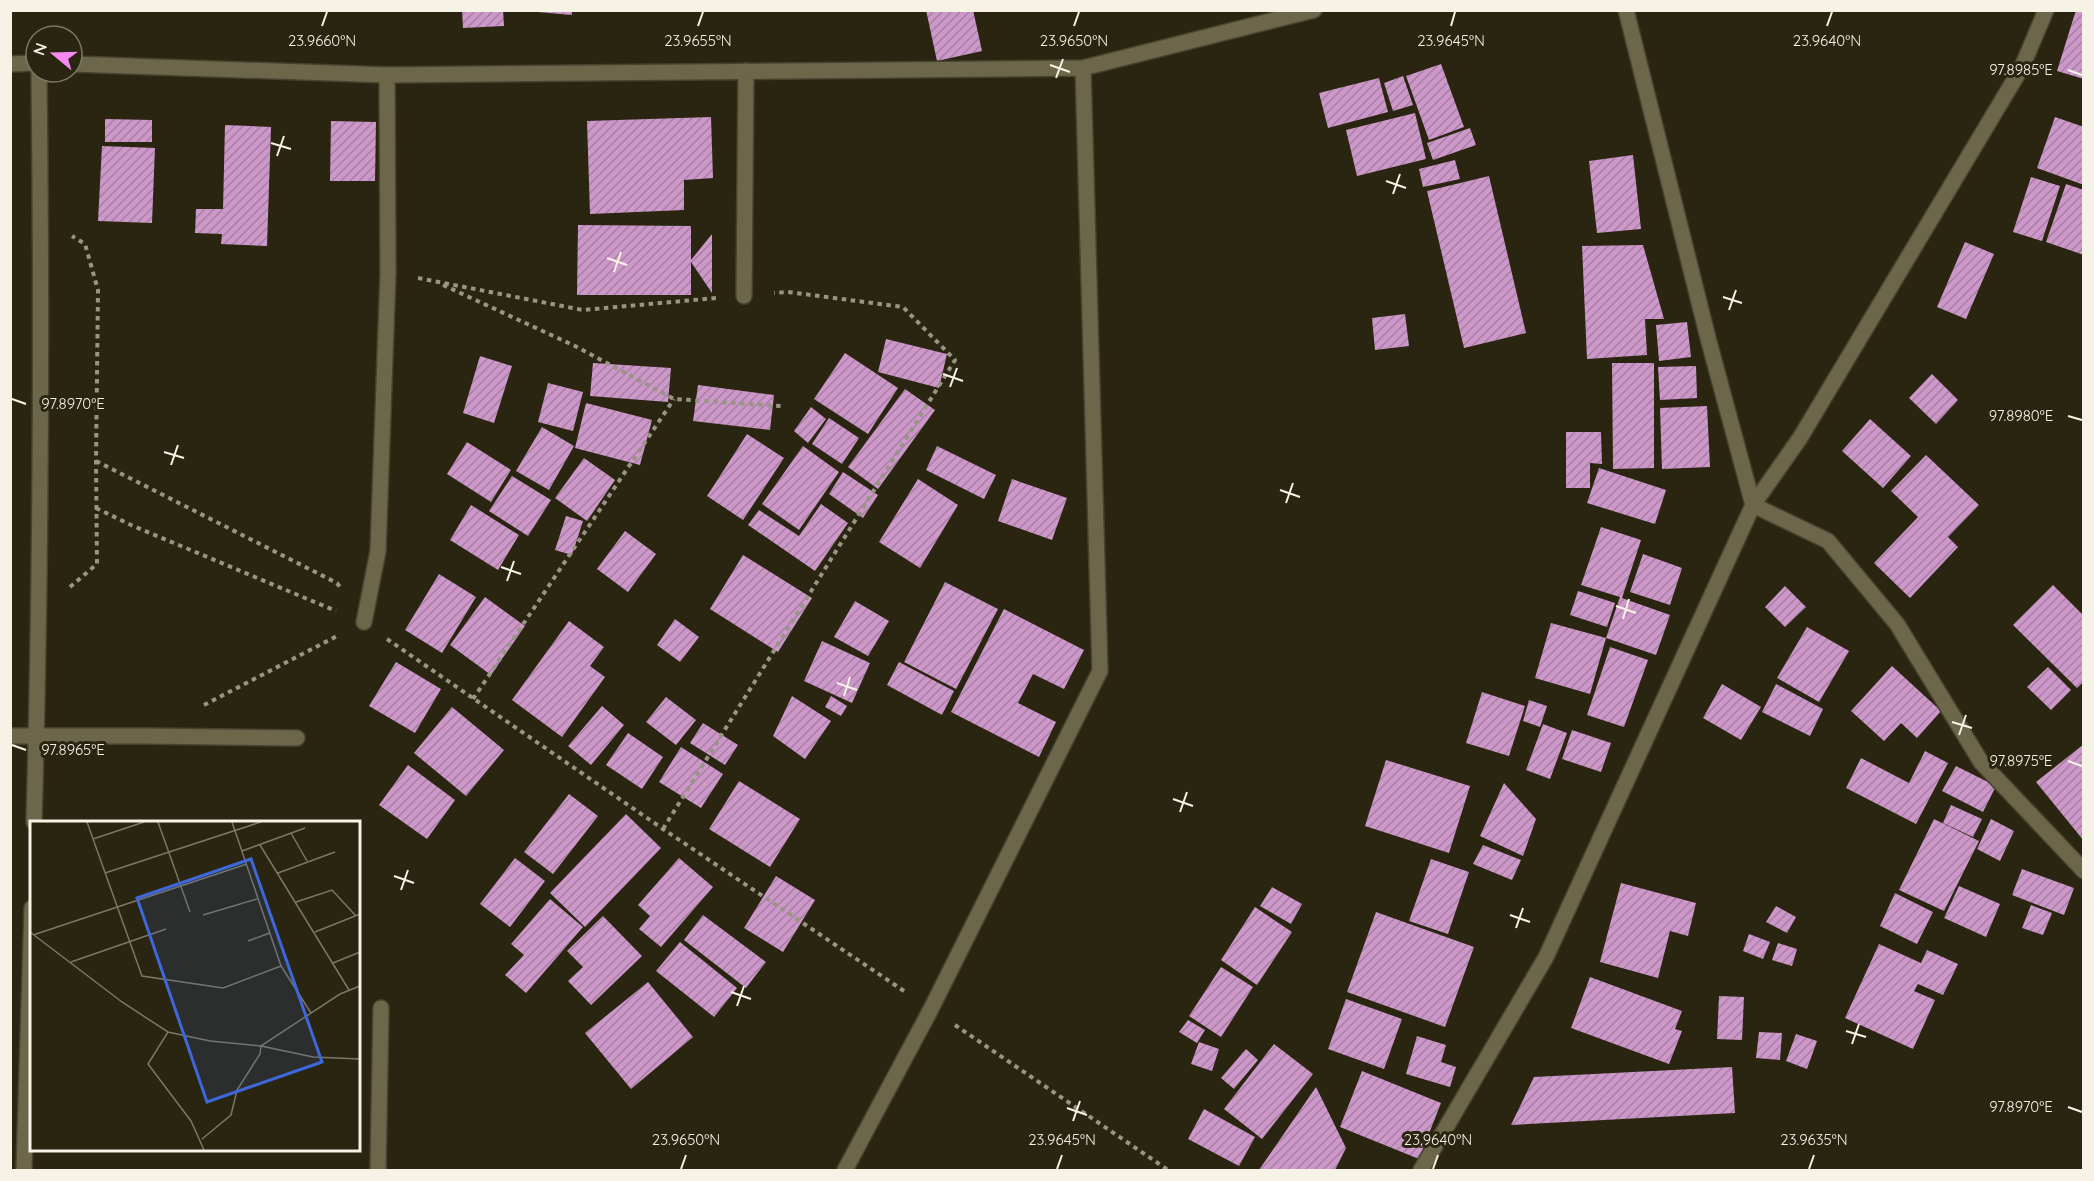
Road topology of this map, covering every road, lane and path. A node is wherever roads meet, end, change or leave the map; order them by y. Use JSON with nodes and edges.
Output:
{"nodes":[{"id":1,"x":1314,"y":10,"type":"edge"},
{"id":2,"x":1626,"y":10,"type":"edge"},
{"id":3,"x":2046,"y":10,"type":"edge"},
{"id":4,"x":84,"y":64,"type":"edge"},
{"id":5,"x":1083,"y":68,"type":"junction"},
{"id":6,"x":746,"y":71,"type":"junction"},
{"id":7,"x":387,"y":75,"type":"junction"},
{"id":8,"x":39,"y":84,"type":"edge"},
{"id":9,"x":41,"y":215,"type":"junction"},
{"id":10,"x":388,"y":273,"type":"junction"},
{"id":11,"x":436,"y":282,"type":"junction"},
{"id":12,"x":744,"y":296,"type":"junction"},
{"id":13,"x":674,"y":399,"type":"junction"},
{"id":14,"x":781,"y":406,"type":"dead end"},
{"id":15,"x":96,"y":461,"type":"junction"},
{"id":16,"x":1753,"y":505,"type":"junction"},
{"id":17,"x":96,"y":507,"type":"junction"},
{"id":18,"x":39,"y":613,"type":"junction"},
{"id":19,"x":363,"y":622,"type":"junction"},
{"id":20,"x":473,"y":699,"type":"junction"},
{"id":21,"x":197,"y":709,"type":"dead end"},
{"id":22,"x":10,"y":736,"type":"edge"},
{"id":23,"x":36,"y":736,"type":"junction"},
{"id":24,"x":297,"y":738,"type":"dead end"},
{"id":25,"x":34,"y":821,"type":"edge"},
{"id":26,"x":663,"y":829,"type":"junction"},
{"id":27,"x":2084,"y":870,"type":"edge"},
{"id":28,"x":30,"y":974,"type":"edge"},
{"id":29,"x":381,"y":1008,"type":"dead end"},
{"id":30,"x":931,"y":1010,"type":"junction"},
{"id":31,"x":24,"y":1170,"type":"edge"},
{"id":32,"x":378,"y":1170,"type":"edge"},
{"id":33,"x":845,"y":1170,"type":"edge"},
{"id":34,"x":1168,"y":1170,"type":"edge"},
{"id":35,"x":1420,"y":1170,"type":"edge"}],
"edges":[{"from":1,"to":5,"type":"street"},
{"from":2,"to":16,"type":"street"},
{"from":3,"to":16,"type":"street"},
{"from":4,"to":7,"type":"street"},
{"from":5,"to":6,"type":"street"},
{"from":5,"to":30,"type":"street"},
{"from":6,"to":7,"type":"street"},
{"from":6,"to":12,"type":"street"},
{"from":7,"to":10,"type":"street"},
{"from":8,"to":9,"type":"street"},
{"from":9,"to":15,"type":"path"},
{"from":9,"to":18,"type":"street"},
{"from":10,"to":11,"type":"path"},
{"from":10,"to":19,"type":"street"},
{"from":11,"to":12,"type":"path"},
{"from":11,"to":13,"type":"path"},
{"from":12,"to":26,"type":"path"},
{"from":13,"to":14,"type":"path"},
{"from":13,"to":20,"type":"path"},
{"from":15,"to":17,"type":"path"},
{"from":15,"to":19,"type":"path"},
{"from":16,"to":27,"type":"street"},
{"from":16,"to":35,"type":"street"},
{"from":17,"to":18,"type":"path"},
{"from":17,"to":19,"type":"path"},
{"from":18,"to":23,"type":"street"},
{"from":19,"to":20,"type":"path"},
{"from":19,"to":21,"type":"path"},
{"from":20,"to":26,"type":"path"},
{"from":22,"to":23,"type":"street"},
{"from":23,"to":24,"type":"street"},
{"from":23,"to":25,"type":"street"},
{"from":26,"to":30,"type":"path"},
{"from":28,"to":31,"type":"street"},
{"from":29,"to":32,"type":"street"},
{"from":30,"to":33,"type":"street"},
{"from":30,"to":34,"type":"path"}]}
